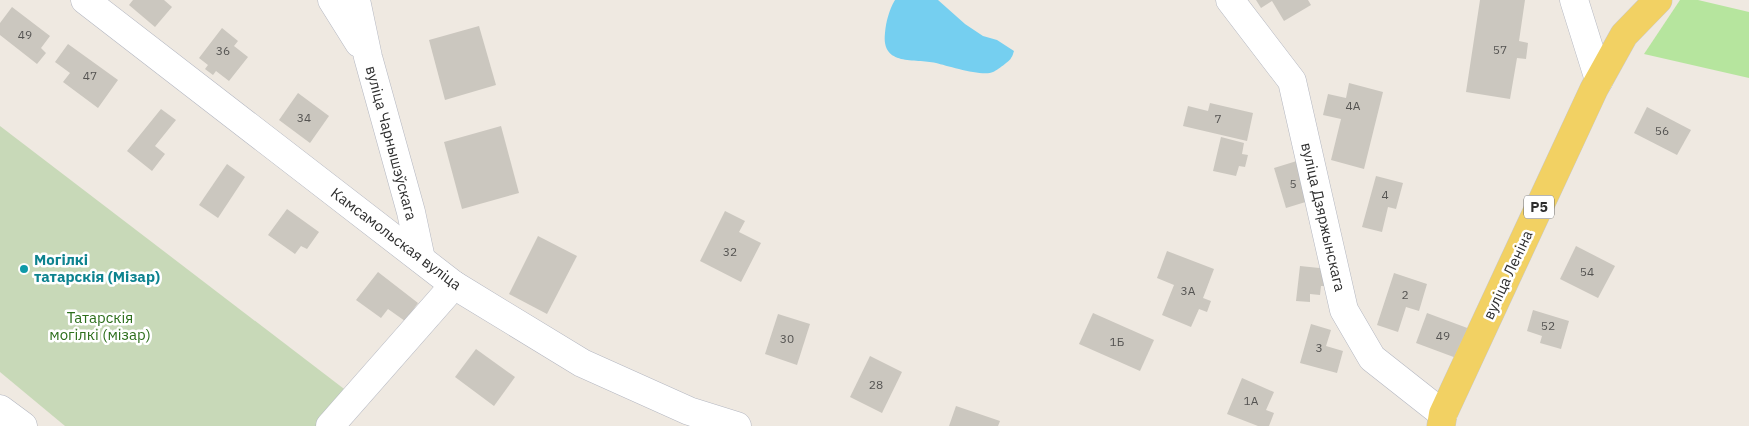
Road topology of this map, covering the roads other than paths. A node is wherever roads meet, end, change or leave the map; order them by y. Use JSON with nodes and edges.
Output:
{"nodes":[{"id":1,"x":85,"y":0,"type":"edge"},
{"id":2,"x":332,"y":0,"type":"edge"},
{"id":3,"x":356,"y":0,"type":"edge"},
{"id":4,"x":1230,"y":0,"type":"edge"},
{"id":5,"x":1574,"y":0,"type":"edge"},
{"id":6,"x":1658,"y":0,"type":"edge"},
{"id":7,"x":368,"y":57,"type":"junction"},
{"id":8,"x":1599,"y":80,"type":"junction"},
{"id":9,"x":421,"y":259,"type":"junction"},
{"id":10,"x":454,"y":285,"type":"junction"},
{"id":11,"x":0,"y":410,"type":"edge"},
{"id":12,"x":686,"y":419,"type":"edge"},
{"id":13,"x":1442,"y":420,"type":"edge"},
{"id":14,"x":22,"y":426,"type":"edge"},
{"id":15,"x":330,"y":426,"type":"edge"},
{"id":16,"x":737,"y":426,"type":"edge"}],
"edges":[{"from":1,"to":9,"type":"street","name":"Камсамольская вуліца"},
{"from":2,"to":7,"type":"street","name":"вуліца Чарнышэўскага"},
{"from":3,"to":7,"type":"street","name":"вуліца Чарнышэўскага"},
{"from":4,"to":13,"type":"street","name":"вуліца Дзяржынскага"},
{"from":5,"to":8,"type":"street"},
{"from":6,"to":8,"type":"main road","name":"вуліца Леніна","number":"Р5"},
{"from":7,"to":9,"type":"street","name":"вуліца Чарнышэўскага"},
{"from":8,"to":13,"type":"main road","name":"вуліца Леніна","number":"Р5"},
{"from":9,"to":10,"type":"street","name":"Камсамольская вуліца"},
{"from":10,"to":12,"type":"street","name":"Камсамольская вуліца"},
{"from":10,"to":15,"type":"street"},
{"from":11,"to":14,"type":"street"},
{"from":12,"to":16,"type":"street","name":"Камсамольская вуліца"}]}
